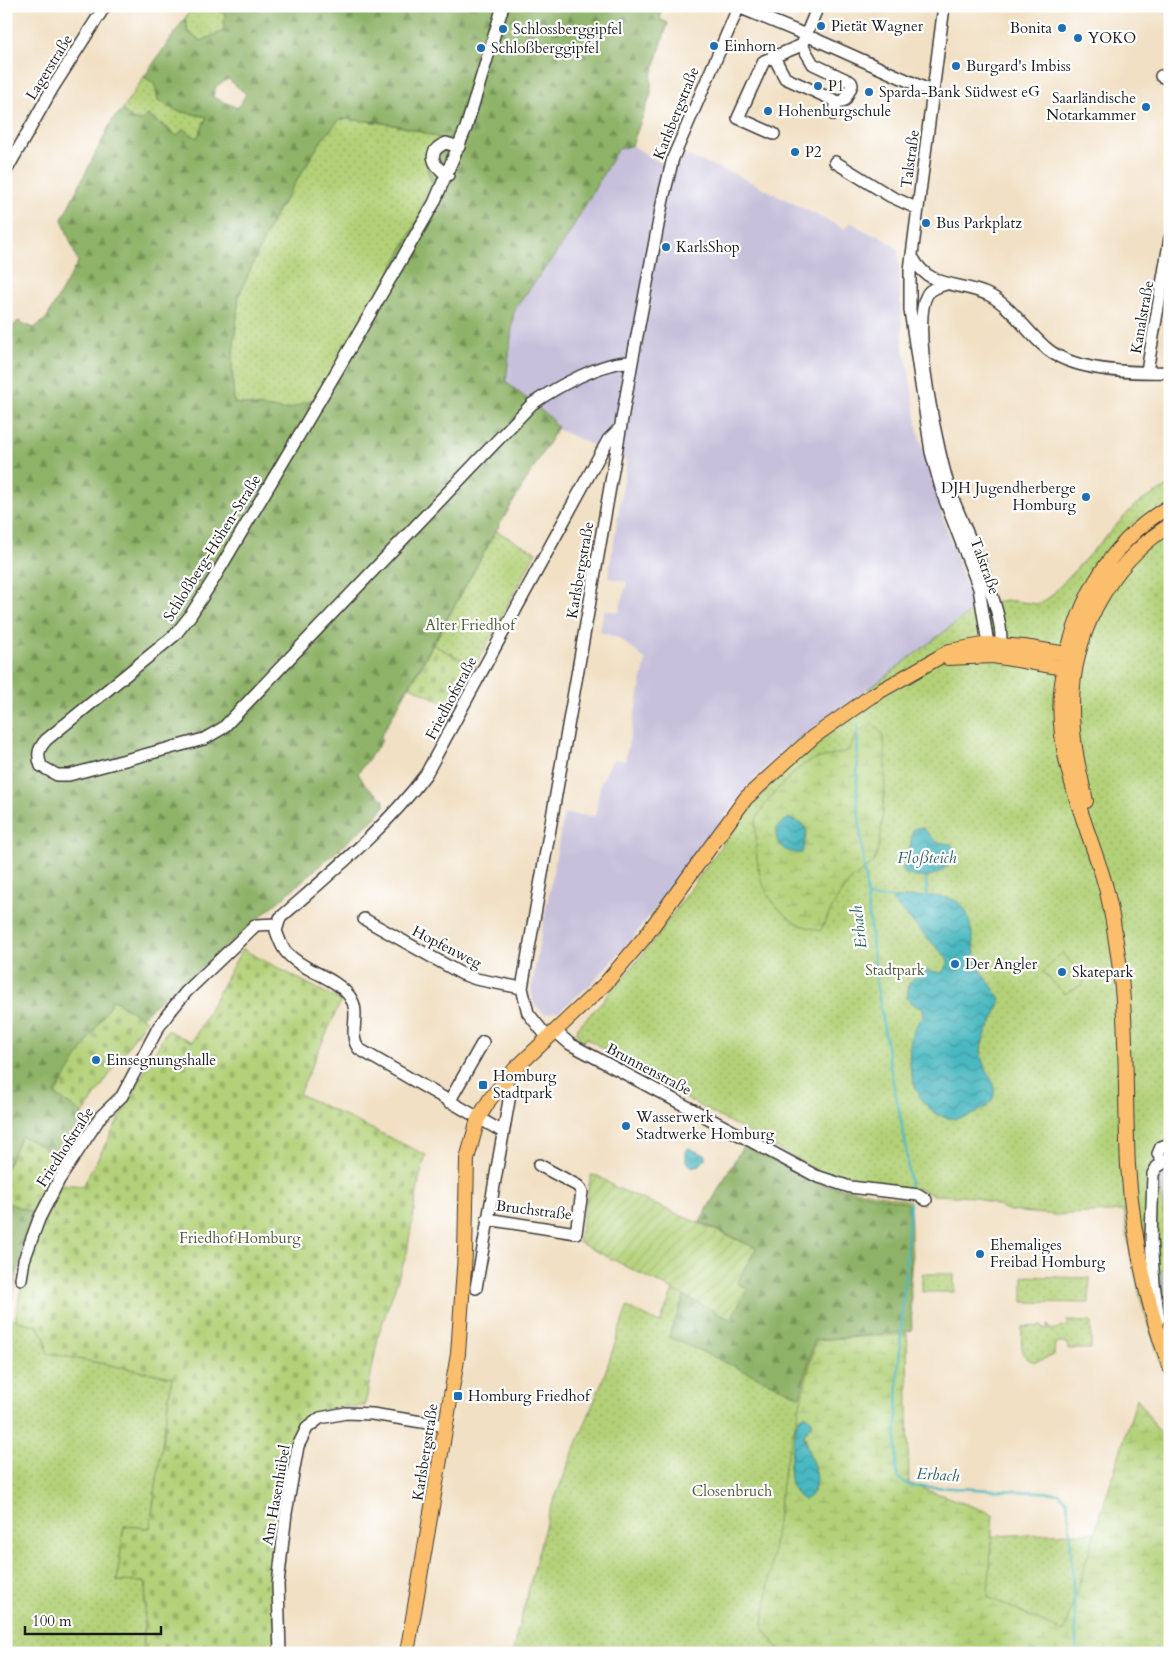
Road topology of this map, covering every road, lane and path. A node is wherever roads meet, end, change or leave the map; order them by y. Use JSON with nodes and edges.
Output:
{"nodes":[{"id":1,"x":105,"y":6,"type":"edge"},
{"id":2,"x":503,"y":6,"type":"edge"},
{"id":3,"x":818,"y":6,"type":"edge"},
{"id":4,"x":944,"y":6,"type":"edge"},
{"id":5,"x":738,"y":7,"type":"edge"},
{"id":6,"x":804,"y":40,"type":"junction"},
{"id":7,"x":773,"y":56,"type":"junction"},
{"id":8,"x":933,"y":92,"type":"junction"},
{"id":9,"x":838,"y":102,"type":"junction"},
{"id":10,"x":833,"y":114,"type":"dead end"},
{"id":11,"x":774,"y":134,"type":"dead end"},
{"id":12,"x":459,"y":147,"type":"junction"},
{"id":13,"x":835,"y":162,"type":"dead end"},
{"id":14,"x":6,"y":171,"type":"edge"},
{"id":15,"x":448,"y":175,"type":"junction"},
{"id":16,"x":918,"y":209,"type":"junction"},
{"id":17,"x":1170,"y":238,"type":"edge"},
{"id":18,"x":913,"y":258,"type":"junction"},
{"id":19,"x":946,"y":284,"type":"junction"},
{"id":20,"x":632,"y":362,"type":"junction"},
{"id":21,"x":1147,"y":371,"type":"junction"},
{"id":22,"x":1170,"y":372,"type":"edge"},
{"id":23,"x":621,"y":427,"type":"junction"},
{"id":24,"x":1170,"y":506,"type":"edge"},
{"id":25,"x":1170,"y":525,"type":"edge"},
{"id":26,"x":994,"y":648,"type":"junction"},
{"id":27,"x":1069,"y":662,"type":"junction"},
{"id":28,"x":364,"y":919,"type":"dead end"},
{"id":29,"x":278,"y":924,"type":"junction"},
{"id":30,"x":522,"y":988,"type":"junction"},
{"id":31,"x":552,"y":1035,"type":"junction"},
{"id":32,"x":483,"y":1042,"type":"dead end"},
{"id":33,"x":511,"y":1088,"type":"dead end"},
{"id":34,"x":449,"y":1102,"type":"junction"},
{"id":35,"x":478,"y":1119,"type":"junction"},
{"id":36,"x":503,"y":1132,"type":"junction"},
{"id":37,"x":1170,"y":1144,"type":"edge"},
{"id":38,"x":1167,"y":1162,"type":"edge"},
{"id":39,"x":539,"y":1165,"type":"dead end"},
{"id":40,"x":926,"y":1200,"type":"dead end"},
{"id":41,"x":487,"y":1219,"type":"junction"},
{"id":42,"x":465,"y":1254,"type":"junction"},
{"id":43,"x":481,"y":1255,"type":"junction"},
{"id":44,"x":21,"y":1279,"type":"dead end"},
{"id":45,"x":476,"y":1288,"type":"dead end"},
{"id":46,"x":1160,"y":1341,"type":"junction"},
{"id":47,"x":1170,"y":1367,"type":"edge"},
{"id":48,"x":447,"y":1426,"type":"junction"},
{"id":49,"x":280,"y":1653,"type":"edge"},
{"id":50,"x":407,"y":1653,"type":"edge"}],
"edges":[{"from":1,"to":14,"type":"street","name":"Lagerstraße"},
{"from":2,"to":12,"type":"street","name":"Schloßberg-Höhen-Straße"},
{"from":3,"to":6,"type":"street"},
{"from":4,"to":8,"type":"street","name":"Talstraße"},
{"from":5,"to":6,"type":"street"},
{"from":5,"to":20,"type":"street","name":"Karlsbergstraße"},
{"from":6,"to":7,"type":"street"},
{"from":6,"to":8,"type":"street"},
{"from":6,"to":9,"type":"street"},
{"from":7,"to":9,"type":"street"},
{"from":7,"to":11,"type":"street"},
{"from":8,"to":16,"type":"street","name":"Talstraße"},
{"from":9,"to":10,"type":"street"},
{"from":12,"to":15,"type":"street","name":"Schloßberg-Höhen-Straße"},
{"from":12,"to":15,"type":"street"},
{"from":13,"to":16,"type":"street"},
{"from":15,"to":20,"type":"street","name":"Schloßberg-Höhen-Straße"},
{"from":16,"to":18,"type":"street","name":"Talstraße"},
{"from":17,"to":21,"type":"street","name":"Kanalstraße"},
{"from":18,"to":19,"type":"street"},
{"from":18,"to":26,"type":"street","name":"Talstraße"},
{"from":19,"to":21,"type":"street"},
{"from":19,"to":26,"type":"street","name":"Talstraße"},
{"from":20,"to":23,"type":"street","name":"Karlsbergstraße"},
{"from":21,"to":22,"type":"street"},
{"from":23,"to":29,"type":"street","name":"Friedhofstraße"},
{"from":23,"to":30,"type":"street","name":"Karlsbergstraße"},
{"from":24,"to":27,"type":"main road"},
{"from":25,"to":27,"type":"main road"},
{"from":26,"to":27,"type":"main road"},
{"from":26,"to":31,"type":"main road"},
{"from":27,"to":46,"type":"main road"},
{"from":28,"to":30,"type":"street","name":"Hopfenweg"},
{"from":29,"to":34,"type":"street"},
{"from":29,"to":44,"type":"street","name":"Friedhofstraße"},
{"from":30,"to":31,"type":"street","name":"Karlsbergstraße"},
{"from":31,"to":35,"type":"main road","name":"Karlsbergstraße"},
{"from":31,"to":40,"type":"street","name":"Brunnenstraße"},
{"from":32,"to":34,"type":"street"},
{"from":33,"to":36,"type":"street"},
{"from":34,"to":35,"type":"street"},
{"from":35,"to":36,"type":"street"},
{"from":35,"to":42,"type":"main road","name":"Karlsbergstraße"},
{"from":36,"to":41,"type":"street"},
{"from":37,"to":38,"type":"street"},
{"from":38,"to":46,"type":"street"},
{"from":39,"to":41,"type":"street","name":"Bruchstraße"},
{"from":41,"to":43,"type":"street"},
{"from":42,"to":43,"type":"street"},
{"from":42,"to":48,"type":"main road","name":"Karlsbergstraße"},
{"from":43,"to":45,"type":"street"},
{"from":46,"to":47,"type":"main road"},
{"from":48,"to":49,"type":"street","name":"Am Hasenhübel"},
{"from":48,"to":50,"type":"main road","name":"Karlsbergstraße"}]}
